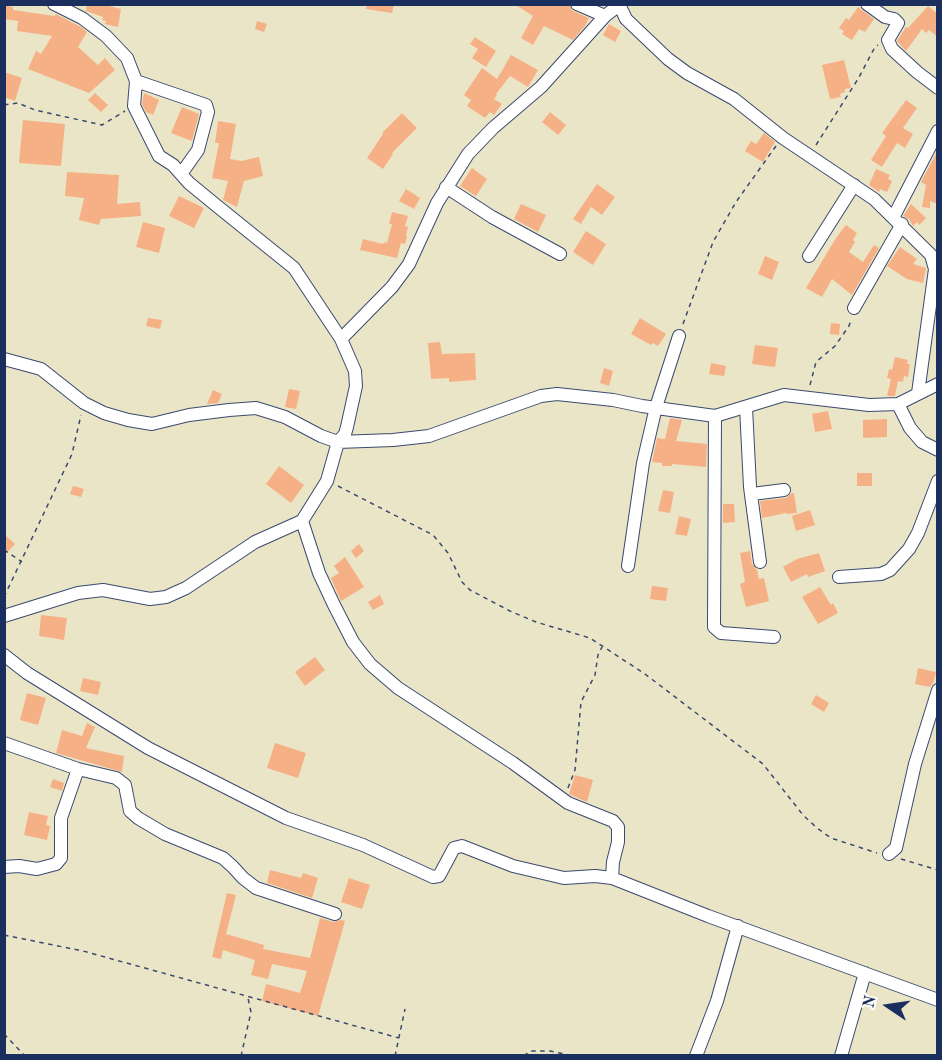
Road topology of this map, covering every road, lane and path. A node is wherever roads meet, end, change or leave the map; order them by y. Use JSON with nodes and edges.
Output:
{"nodes":[{"id":1,"x":54,"y":4,"type":"edge"},
{"id":2,"x":577,"y":4,"type":"edge"},
{"id":3,"x":867,"y":4,"type":"edge"},
{"id":4,"x":619,"y":5,"type":"edge"},
{"id":5,"x":604,"y":16,"type":"junction"},
{"id":6,"x":888,"y":40,"type":"junction"},
{"id":7,"x":136,"y":81,"type":"junction"},
{"id":8,"x":938,"y":88,"type":"edge"},
{"id":9,"x":4,"y":105,"type":"edge"},
{"id":10,"x":134,"y":106,"type":"junction"},
{"id":11,"x":938,"y":131,"type":"edge"},
{"id":12,"x":783,"y":138,"type":"junction"},
{"id":13,"x":809,"y":155,"type":"junction"},
{"id":14,"x":181,"y":174,"type":"junction"},
{"id":15,"x":854,"y":185,"type":"junction"},
{"id":16,"x":446,"y":188,"type":"junction"},
{"id":17,"x":898,"y":220,"type":"junction"},
{"id":18,"x":560,"y":254,"type":"dead end"},
{"id":19,"x":809,"y":256,"type":"dead end"},
{"id":20,"x":935,"y":261,"type":"edge"},
{"id":21,"x":854,"y":308,"type":"joint"},
{"id":22,"x":679,"y":336,"type":"joint"},
{"id":23,"x":341,"y":339,"type":"junction"},
{"id":24,"x":4,"y":359,"type":"edge"},
{"id":25,"x":938,"y":384,"type":"edge"},
{"id":26,"x":918,"y":393,"type":"junction"},
{"id":27,"x":806,"y":398,"type":"junction"},
{"id":28,"x":84,"y":403,"type":"junction"},
{"id":29,"x":898,"y":404,"type":"junction"},
{"id":30,"x":656,"y":407,"type":"junction"},
{"id":31,"x":746,"y":407,"type":"junction"},
{"id":32,"x":715,"y":416,"type":"junction"},
{"id":33,"x":338,"y":442,"type":"junction"},
{"id":34,"x":938,"y":450,"type":"edge"},
{"id":35,"x":327,"y":481,"type":"junction"},
{"id":36,"x":938,"y":481,"type":"edge"},
{"id":37,"x":784,"y":490,"type":"dead end"},
{"id":38,"x":752,"y":494,"type":"junction"},
{"id":39,"x":302,"y":521,"type":"junction"},
{"id":40,"x":4,"y":550,"type":"edge"},
{"id":41,"x":23,"y":562,"type":"junction"},
{"id":42,"x":760,"y":562,"type":"dead end"},
{"id":43,"x":628,"y":566,"type":"dead end"},
{"id":44,"x":839,"y":577,"type":"dead end"},
{"id":45,"x":4,"y":597,"type":"edge"},
{"id":46,"x":4,"y":616,"type":"edge"},
{"id":47,"x":774,"y":637,"type":"dead end"},
{"id":48,"x":602,"y":647,"type":"junction"},
{"id":49,"x":4,"y":655,"type":"edge"},
{"id":50,"x":938,"y":690,"type":"edge"},
{"id":51,"x":4,"y":743,"type":"edge"},
{"id":52,"x":78,"y":769,"type":"junction"},
{"id":53,"x":564,"y":800,"type":"junction"},
{"id":54,"x":889,"y":854,"type":"junction"},
{"id":55,"x":4,"y":867,"type":"edge"},
{"id":56,"x":938,"y":870,"type":"edge"},
{"id":57,"x":612,"y":878,"type":"junction"},
{"id":58,"x":335,"y":914,"type":"dead end"},
{"id":59,"x":738,"y":926,"type":"junction"},
{"id":60,"x":4,"y":935,"type":"edge"},
{"id":61,"x":865,"y":973,"type":"junction"},
{"id":62,"x":248,"y":996,"type":"junction"},
{"id":63,"x":938,"y":1000,"type":"edge"},
{"id":64,"x":405,"y":1009,"type":"dead end"},
{"id":65,"x":4,"y":1034,"type":"edge"},
{"id":66,"x":399,"y":1038,"type":"junction"},
{"id":67,"x":25,"y":1056,"type":"edge"},
{"id":68,"x":241,"y":1056,"type":"edge"},
{"id":69,"x":395,"y":1056,"type":"edge"},
{"id":70,"x":524,"y":1056,"type":"edge"},
{"id":71,"x":574,"y":1056,"type":"edge"},
{"id":72,"x":696,"y":1056,"type":"edge"},
{"id":73,"x":841,"y":1056,"type":"edge"}],
"edges":[{"from":1,"to":7,"type":"street"},
{"from":2,"to":5,"type":"street"},
{"from":3,"to":6,"type":"street"},
{"from":4,"to":5,"type":"street"},
{"from":4,"to":12,"type":"street"},
{"from":5,"to":16,"type":"street"},
{"from":6,"to":8,"type":"street"},
{"from":6,"to":13,"type":"path"},
{"from":7,"to":10,"type":"street"},
{"from":7,"to":14,"type":"street"},
{"from":9,"to":10,"type":"path"},
{"from":10,"to":14,"type":"street"},
{"from":11,"to":17,"type":"street"},
{"from":12,"to":13,"type":"street"},
{"from":12,"to":22,"type":"path"},
{"from":13,"to":15,"type":"street"},
{"from":14,"to":23,"type":"street"},
{"from":15,"to":17,"type":"street"},
{"from":15,"to":19,"type":"street"},
{"from":16,"to":18,"type":"street"},
{"from":16,"to":23,"type":"street"},
{"from":17,"to":20,"type":"street"},
{"from":17,"to":21,"type":"street"},
{"from":20,"to":26,"type":"street"},
{"from":21,"to":27,"type":"path"},
{"from":22,"to":30,"type":"street"},
{"from":23,"to":33,"type":"street"},
{"from":24,"to":28,"type":"street"},
{"from":25,"to":26,"type":"street"},
{"from":26,"to":29,"type":"street"},
{"from":27,"to":29,"type":"street"},
{"from":27,"to":31,"type":"street"},
{"from":28,"to":33,"type":"street"},
{"from":28,"to":41,"type":"path"},
{"from":29,"to":34,"type":"street"},
{"from":30,"to":32,"type":"street"},
{"from":30,"to":33,"type":"street"},
{"from":30,"to":43,"type":"street"},
{"from":31,"to":32,"type":"street"},
{"from":31,"to":38,"type":"street"},
{"from":32,"to":47,"type":"street"},
{"from":33,"to":35,"type":"street"},
{"from":35,"to":39,"type":"street"},
{"from":35,"to":48,"type":"path"},
{"from":36,"to":44,"type":"street"},
{"from":37,"to":38,"type":"street"},
{"from":38,"to":42,"type":"street"},
{"from":39,"to":46,"type":"street"},
{"from":39,"to":53,"type":"street"},
{"from":40,"to":41,"type":"path"},
{"from":41,"to":45,"type":"path"},
{"from":48,"to":53,"type":"path"},
{"from":48,"to":54,"type":"path"},
{"from":49,"to":57,"type":"street"},
{"from":50,"to":54,"type":"street"},
{"from":51,"to":52,"type":"street"},
{"from":52,"to":55,"type":"street"},
{"from":52,"to":58,"type":"street"},
{"from":53,"to":57,"type":"street"},
{"from":54,"to":56,"type":"path"},
{"from":57,"to":59,"type":"street"},
{"from":59,"to":61,"type":"street"},
{"from":59,"to":72,"type":"street"},
{"from":60,"to":62,"type":"path"},
{"from":61,"to":63,"type":"street"},
{"from":61,"to":73,"type":"street"},
{"from":62,"to":66,"type":"path"},
{"from":62,"to":68,"type":"path"},
{"from":64,"to":66,"type":"path"},
{"from":65,"to":67,"type":"path"},
{"from":66,"to":69,"type":"path"},
{"from":70,"to":71,"type":"path"}]}
